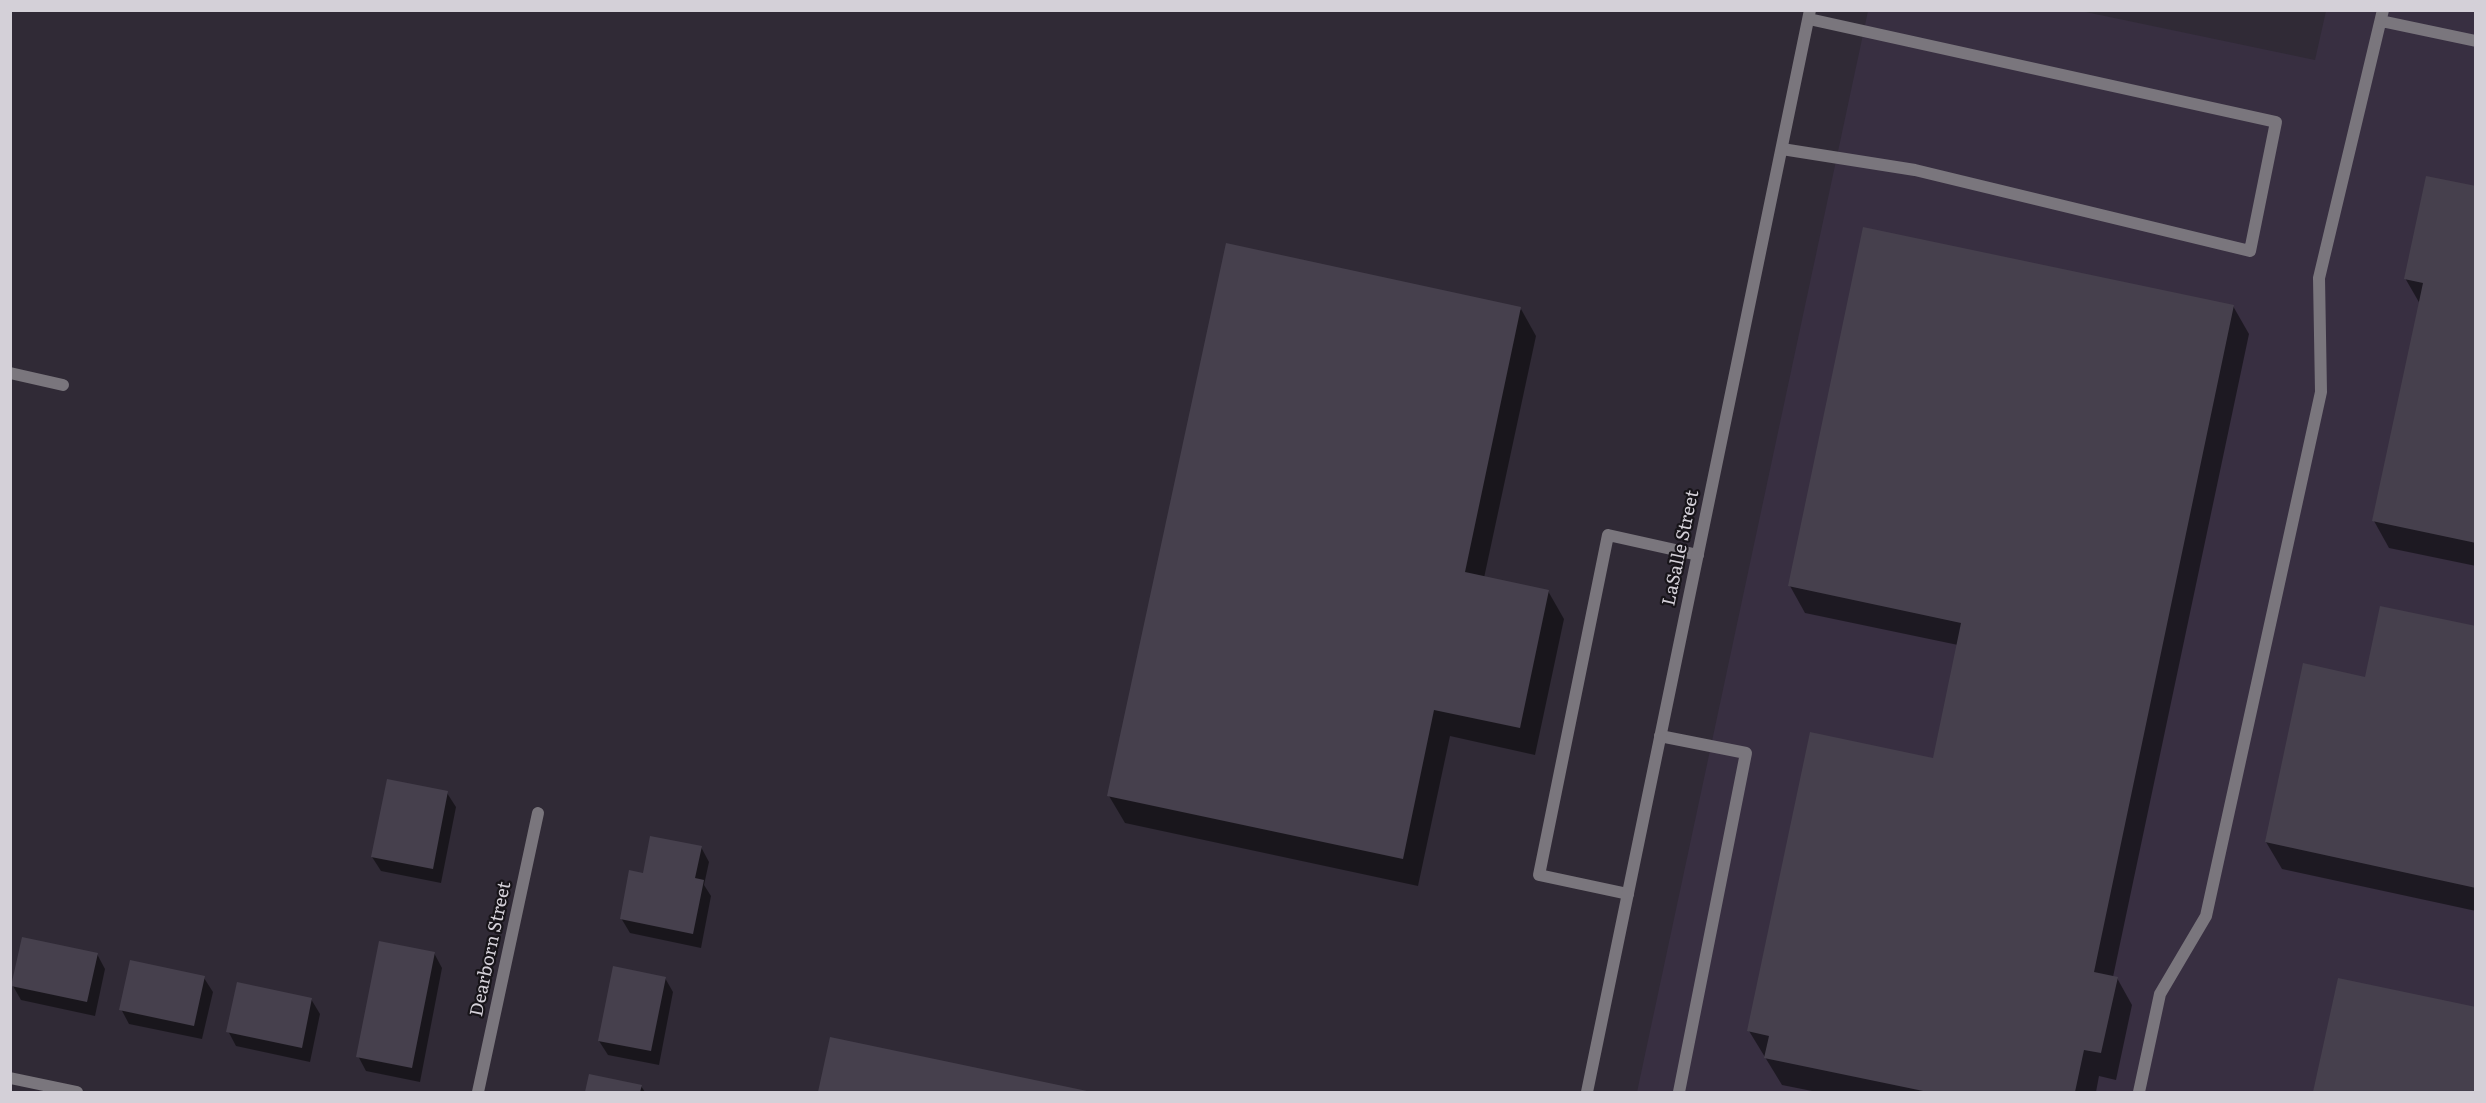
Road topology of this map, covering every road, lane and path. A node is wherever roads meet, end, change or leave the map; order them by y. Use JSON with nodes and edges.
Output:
{"nodes":[{"id":1,"x":1810,"y":15,"type":"edge"},
{"id":2,"x":2382,"y":16,"type":"edge"},
{"id":3,"x":2475,"y":40,"type":"edge"},
{"id":4,"x":1782,"y":149,"type":"junction"},
{"id":5,"x":10,"y":373,"type":"edge"},
{"id":6,"x":63,"y":385,"type":"dead end"},
{"id":7,"x":1698,"y":555,"type":"junction"},
{"id":8,"x":1660,"y":736,"type":"junction"},
{"id":9,"x":538,"y":813,"type":"dead end"},
{"id":10,"x":1628,"y":894,"type":"junction"},
{"id":11,"x":10,"y":1078,"type":"edge"},
{"id":12,"x":77,"y":1092,"type":"edge"},
{"id":13,"x":478,"y":1092,"type":"edge"},
{"id":14,"x":1587,"y":1092,"type":"edge"},
{"id":15,"x":1679,"y":1092,"type":"edge"},
{"id":16,"x":2139,"y":1092,"type":"edge"}],
"edges":[{"from":1,"to":4,"type":"street","name":"LaSalle Street"},
{"from":1,"to":4,"type":"street"},
{"from":2,"to":3,"type":"street"},
{"from":2,"to":16,"type":"street"},
{"from":4,"to":7,"type":"street","name":"LaSalle Street"},
{"from":5,"to":6,"type":"street"},
{"from":7,"to":8,"type":"street","name":"LaSalle Street"},
{"from":7,"to":10,"type":"street"},
{"from":8,"to":10,"type":"street","name":"LaSalle Street"},
{"from":8,"to":15,"type":"street"},
{"from":9,"to":13,"type":"street","name":"Dearborn Street"},
{"from":10,"to":14,"type":"street","name":"LaSalle Street"},
{"from":11,"to":12,"type":"street"}]}
